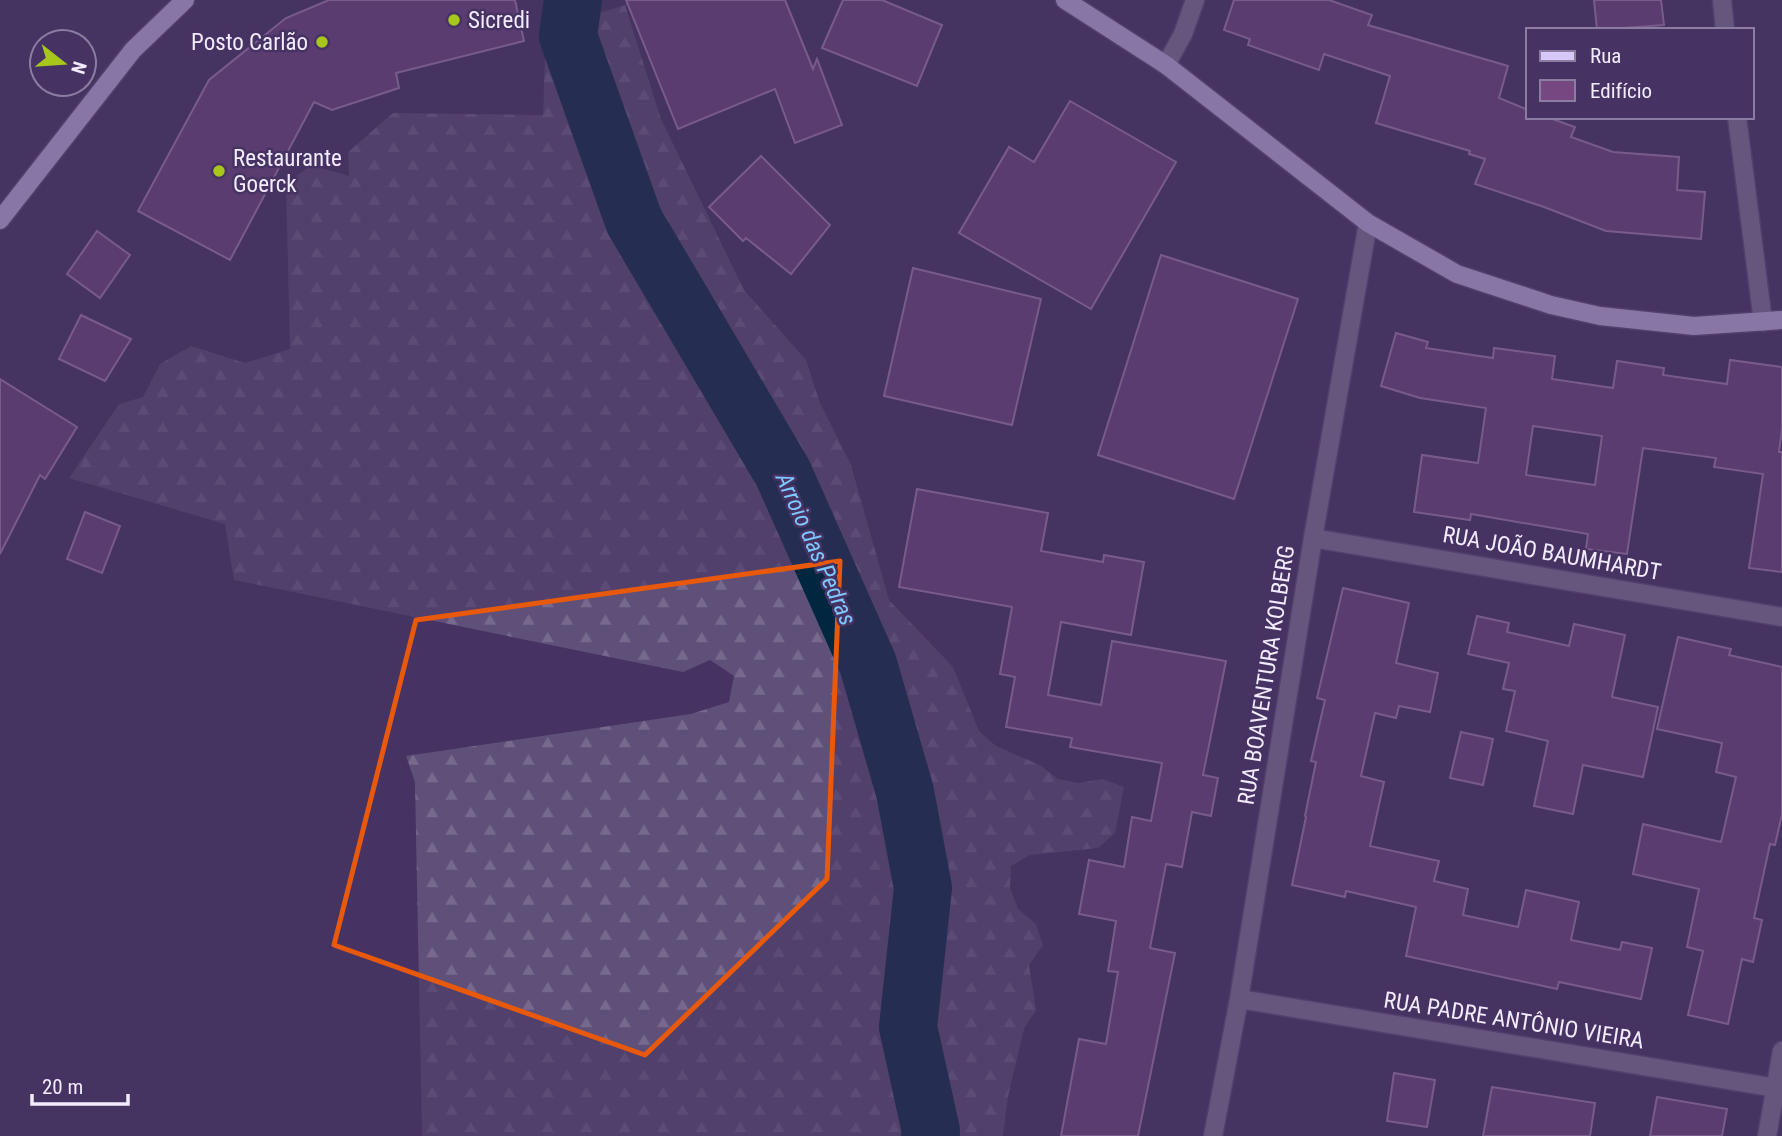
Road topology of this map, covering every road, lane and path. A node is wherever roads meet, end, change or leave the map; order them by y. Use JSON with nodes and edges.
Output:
{"nodes":[{"id":1,"x":186,"y":0,"type":"edge"},
{"id":2,"x":1065,"y":0,"type":"edge"},
{"id":3,"x":1195,"y":0,"type":"edge"},
{"id":4,"x":1722,"y":0,"type":"edge"},
{"id":5,"x":1726,"y":28,"type":"edge"},
{"id":6,"x":1166,"y":65,"type":"junction"},
{"id":7,"x":1737,"y":119,"type":"edge"},
{"id":8,"x":0,"y":220,"type":"edge"},
{"id":9,"x":1368,"y":223,"type":"junction"},
{"id":10,"x":1782,"y":320,"type":"edge"},
{"id":11,"x":1763,"y":322,"type":"junction"},
{"id":12,"x":1313,"y":538,"type":"junction"},
{"id":13,"x":1782,"y":617,"type":"edge"},
{"id":14,"x":1238,"y":999,"type":"junction"},
{"id":15,"x":1782,"y":1051,"type":"edge"},
{"id":16,"x":1779,"y":1088,"type":"edge"},
{"id":17,"x":1213,"y":1136,"type":"edge"},
{"id":18,"x":1768,"y":1136,"type":"edge"}],
"edges":[{"from":1,"to":8,"type":"main road"},
{"from":2,"to":6,"type":"main road"},
{"from":3,"to":6,"type":"street"},
{"from":4,"to":5,"type":"street"},
{"from":6,"to":9,"type":"main road"},
{"from":7,"to":11,"type":"street"},
{"from":9,"to":11,"type":"main road"},
{"from":9,"to":12,"type":"street","name":"RUA BOAVENTURA KOLBERG"},
{"from":10,"to":11,"type":"main road"},
{"from":12,"to":13,"type":"street","name":"RUA JOÃO BAUMHARDT"},
{"from":12,"to":14,"type":"street","name":"RUA BOAVENTURA KOLBERG"},
{"from":14,"to":16,"type":"street","name":"RUA PADRE ANTÔNIO VIEIRA"},
{"from":14,"to":17,"type":"street","name":"RUA BOAVENTURA KOLBERG"},
{"from":15,"to":16,"type":"street"},
{"from":16,"to":18,"type":"street"}]}
